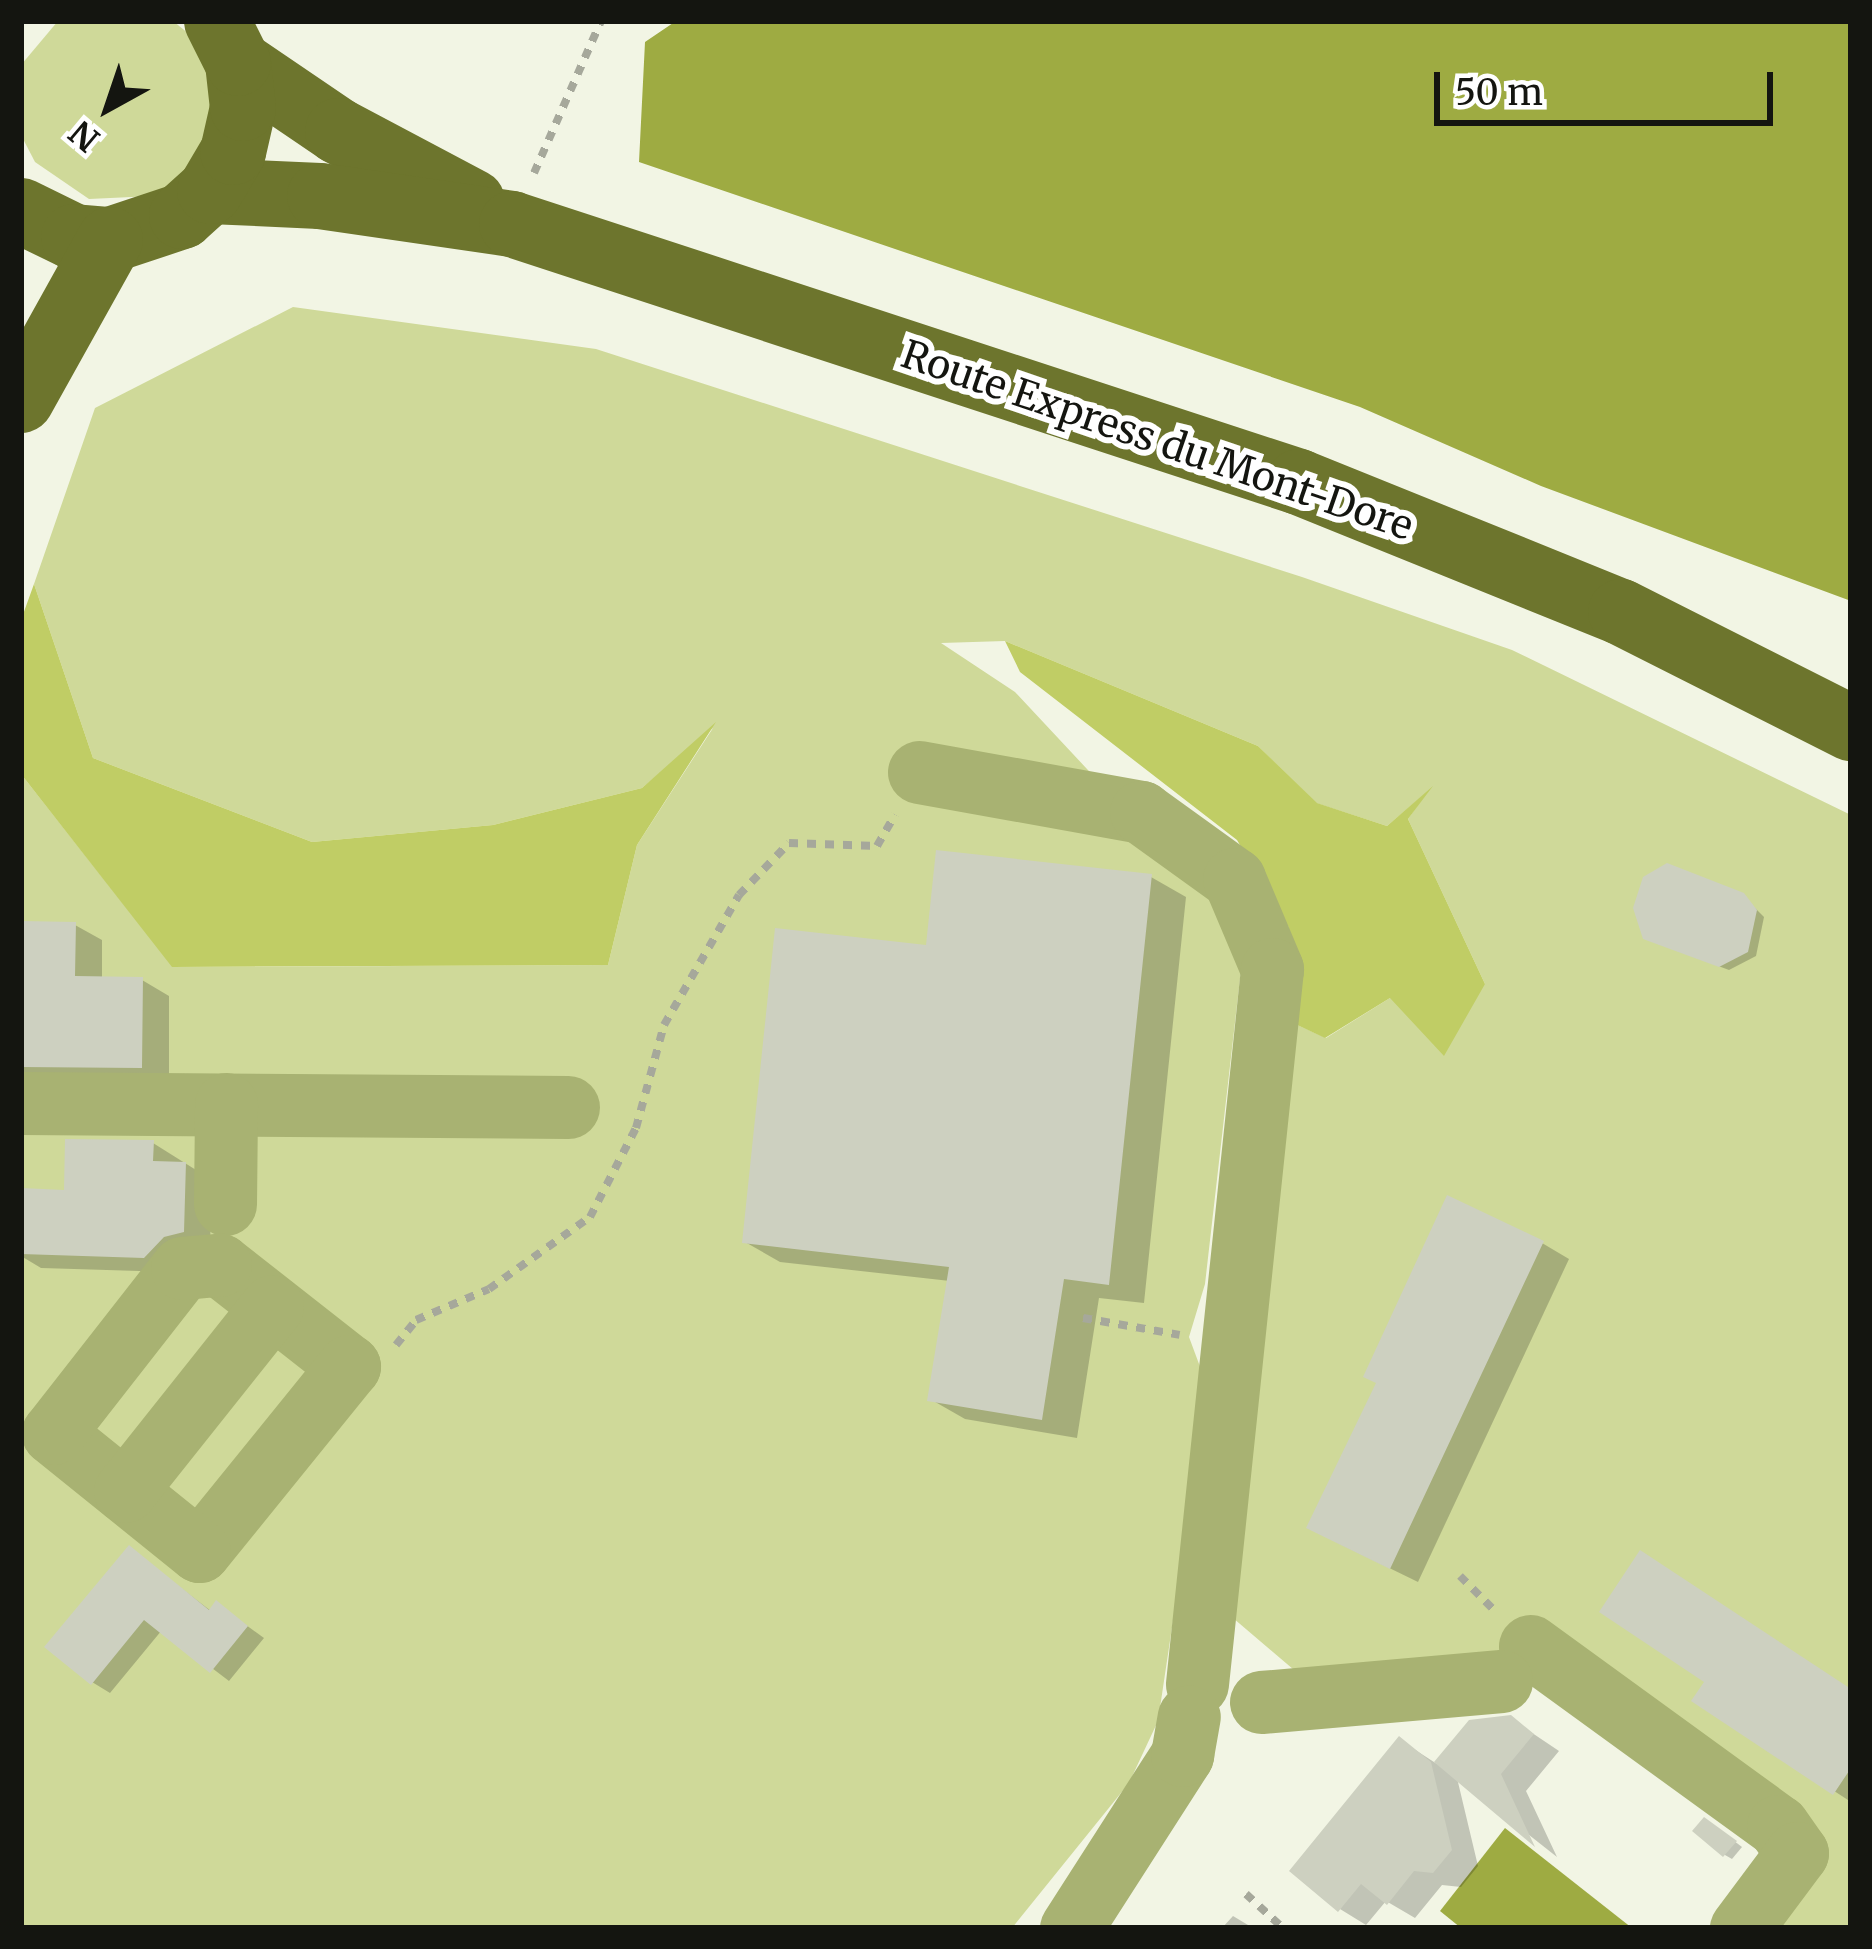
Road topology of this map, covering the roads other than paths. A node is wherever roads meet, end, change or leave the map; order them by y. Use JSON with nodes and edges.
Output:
{"nodes":[{"id":1,"x":227,"y":42,"type":"edge"},
{"id":2,"x":210,"y":191,"type":"junction"},
{"id":3,"x":21,"y":211,"type":"edge"},
{"id":4,"x":512,"y":224,"type":"junction"},
{"id":5,"x":110,"y":240,"type":"junction"},
{"id":6,"x":21,"y":400,"type":"edge"},
{"id":7,"x":1851,"y":728,"type":"edge"},
{"id":8,"x":919,"y":772,"type":"road end"},
{"id":9,"x":21,"y":1103,"type":"edge"},
{"id":10,"x":226,"y":1104,"type":"junction"},
{"id":11,"x":568,"y":1107,"type":"dead end"},
{"id":12,"x":225,"y":1204,"type":"dead end"},
{"id":13,"x":149,"y":1310,"type":"junction"},
{"id":14,"x":296,"y":1324,"type":"junction"},
{"id":15,"x":224,"y":1370,"type":"junction"},
{"id":16,"x":97,"y":1377,"type":"junction"},
{"id":17,"x":297,"y":1430,"type":"junction"},
{"id":18,"x":154,"y":1454,"type":"junction"},
{"id":19,"x":1220,"y":1704,"type":"junction"},
{"id":20,"x":1071,"y":1928,"type":"edge"},
{"id":21,"x":1741,"y":1928,"type":"edge"}],
"edges":[{"from":1,"to":2,"type":"main road"},
{"from":1,"to":4,"type":"main road","name":"Route Express du Mont-Dore"},
{"from":2,"to":4,"type":"main road","name":"Route Express du Mont-Dore"},
{"from":2,"to":5,"type":"main road"},
{"from":3,"to":5,"type":"main road"},
{"from":4,"to":7,"type":"main road","name":"Route Express du Mont-Dore"},
{"from":5,"to":6,"type":"main road"},
{"from":8,"to":19,"type":"street"},
{"from":9,"to":10,"type":"street"},
{"from":10,"to":11,"type":"street"},
{"from":10,"to":12,"type":"street"},
{"from":13,"to":14,"type":"street"},
{"from":13,"to":15,"type":"street"},
{"from":13,"to":16,"type":"street"},
{"from":14,"to":15,"type":"street"},
{"from":14,"to":17,"type":"street"},
{"from":15,"to":17,"type":"street"},
{"from":15,"to":18,"type":"street"},
{"from":16,"to":18,"type":"street"},
{"from":16,"to":18,"type":"street"},
{"from":17,"to":18,"type":"street"},
{"from":19,"to":20,"type":"street"},
{"from":19,"to":21,"type":"street"}]}
